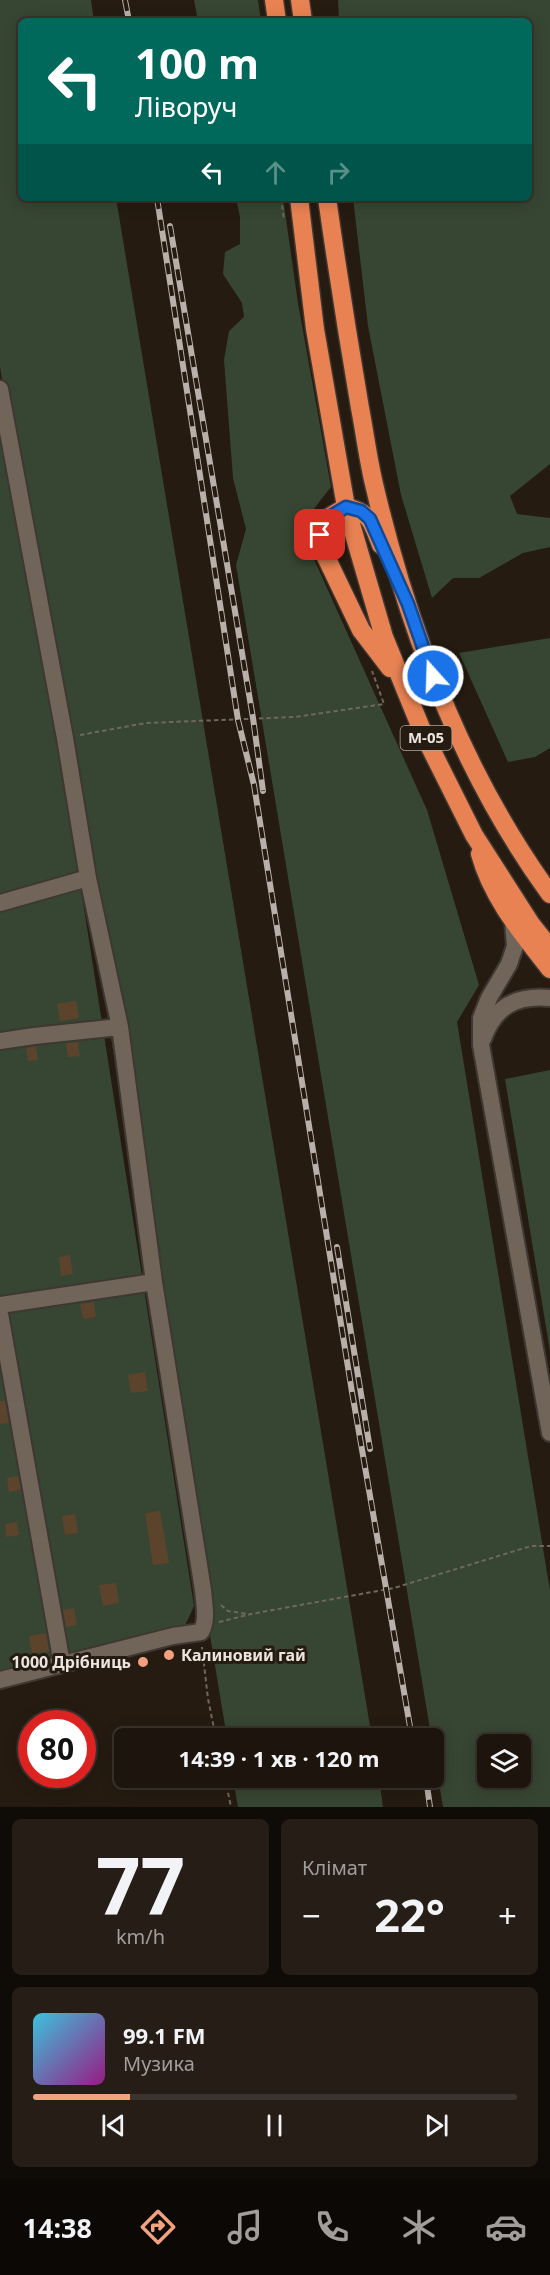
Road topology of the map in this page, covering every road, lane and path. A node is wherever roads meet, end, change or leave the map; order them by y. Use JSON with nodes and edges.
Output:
{"nodes":[{"id":1,"x":274,"y":0,"type":"edge"},
{"id":2,"x":300,"y":0,"type":"edge"},
{"id":3,"x":277,"y":18,"type":"edge"},
{"id":4,"x":303,"y":18,"type":"edge"},
{"id":5,"x":282,"y":201,"type":"edge"},
{"id":6,"x":298,"y":201,"type":"edge"},
{"id":7,"x":327,"y":201,"type":"edge"},
{"id":8,"x":285,"y":221,"type":"dead end"},
{"id":9,"x":0,"y":389,"type":"edge"},
{"id":10,"x":346,"y":507,"type":"junction"},
{"id":11,"x":408,"y":604,"type":"junction"},
{"id":12,"x":369,"y":665,"type":"dead end"},
{"id":13,"x":401,"y":682,"type":"junction"},
{"id":14,"x":65,"y":738,"type":"junction"},
{"id":15,"x":474,"y":834,"type":"junction"},
{"id":16,"x":88,"y":878,"type":"junction"},
{"id":17,"x":550,"y":894,"type":"edge"},
{"id":18,"x":0,"y":903,"type":"edge"},
{"id":19,"x":513,"y":921,"type":"junction"},
{"id":20,"x":550,"y":948,"type":"edge"},
{"id":21,"x":550,"y":969,"type":"edge"},
{"id":22,"x":550,"y":998,"type":"edge"},
{"id":23,"x":120,"y":1027,"type":"junction"},
{"id":24,"x":0,"y":1041,"type":"edge"},
{"id":25,"x":481,"y":1045,"type":"junction"},
{"id":26,"x":154,"y":1282,"type":"junction"},
{"id":27,"x":0,"y":1305,"type":"edge"},
{"id":28,"x":0,"y":1314,"type":"edge"},
{"id":29,"x":550,"y":1433,"type":"edge"},
{"id":30,"x":550,"y":1546,"type":"edge"},
{"id":31,"x":203,"y":1590,"type":"junction"},
{"id":32,"x":251,"y":1614,"type":"junction"},
{"id":33,"x":203,"y":1629,"type":"junction"},
{"id":34,"x":62,"y":1664,"type":"junction"},
{"id":35,"x":0,"y":1680,"type":"edge"},
{"id":36,"x":214,"y":1728,"type":"edge"},
{"id":37,"x":227,"y":1788,"type":"edge"},
{"id":38,"x":231,"y":1807,"type":"edge"}],
"edges":[{"from":1,"to":3,"type":"highway"},
{"from":2,"to":4,"type":"highway"},
{"from":5,"to":8,"type":"path"},
{"from":6,"to":10,"type":"highway","number":"М-05"},
{"from":7,"to":11,"type":"highway","number":"М-05"},
{"from":9,"to":14,"type":"street"},
{"from":10,"to":11,"type":"highway"},
{"from":10,"to":13,"type":"highway","number":"М-05"},
{"from":10,"to":13,"type":"highway"},
{"from":11,"to":17,"type":"highway","number":"М-05"},
{"from":12,"to":14,"type":"path"},
{"from":13,"to":15,"type":"highway","number":"М-05"},
{"from":14,"to":16,"type":"street"},
{"from":15,"to":19,"type":"highway"},
{"from":15,"to":20,"type":"highway","number":"М-05"},
{"from":16,"to":18,"type":"street"},
{"from":16,"to":23,"type":"street"},
{"from":19,"to":21,"type":"highway"},
{"from":19,"to":25,"type":"street"},
{"from":22,"to":25,"type":"street"},
{"from":23,"to":24,"type":"street"},
{"from":23,"to":26,"type":"street"},
{"from":25,"to":29,"type":"street"},
{"from":26,"to":27,"type":"street"},
{"from":26,"to":31,"type":"street"},
{"from":28,"to":34,"type":"street"},
{"from":30,"to":32,"type":"path"},
{"from":31,"to":32,"type":"path"},
{"from":31,"to":33,"type":"street"},
{"from":32,"to":33,"type":"path"},
{"from":33,"to":34,"type":"street"},
{"from":33,"to":36,"type":"path"},
{"from":34,"to":35,"type":"street"},
{"from":37,"to":38,"type":"path"}]}
